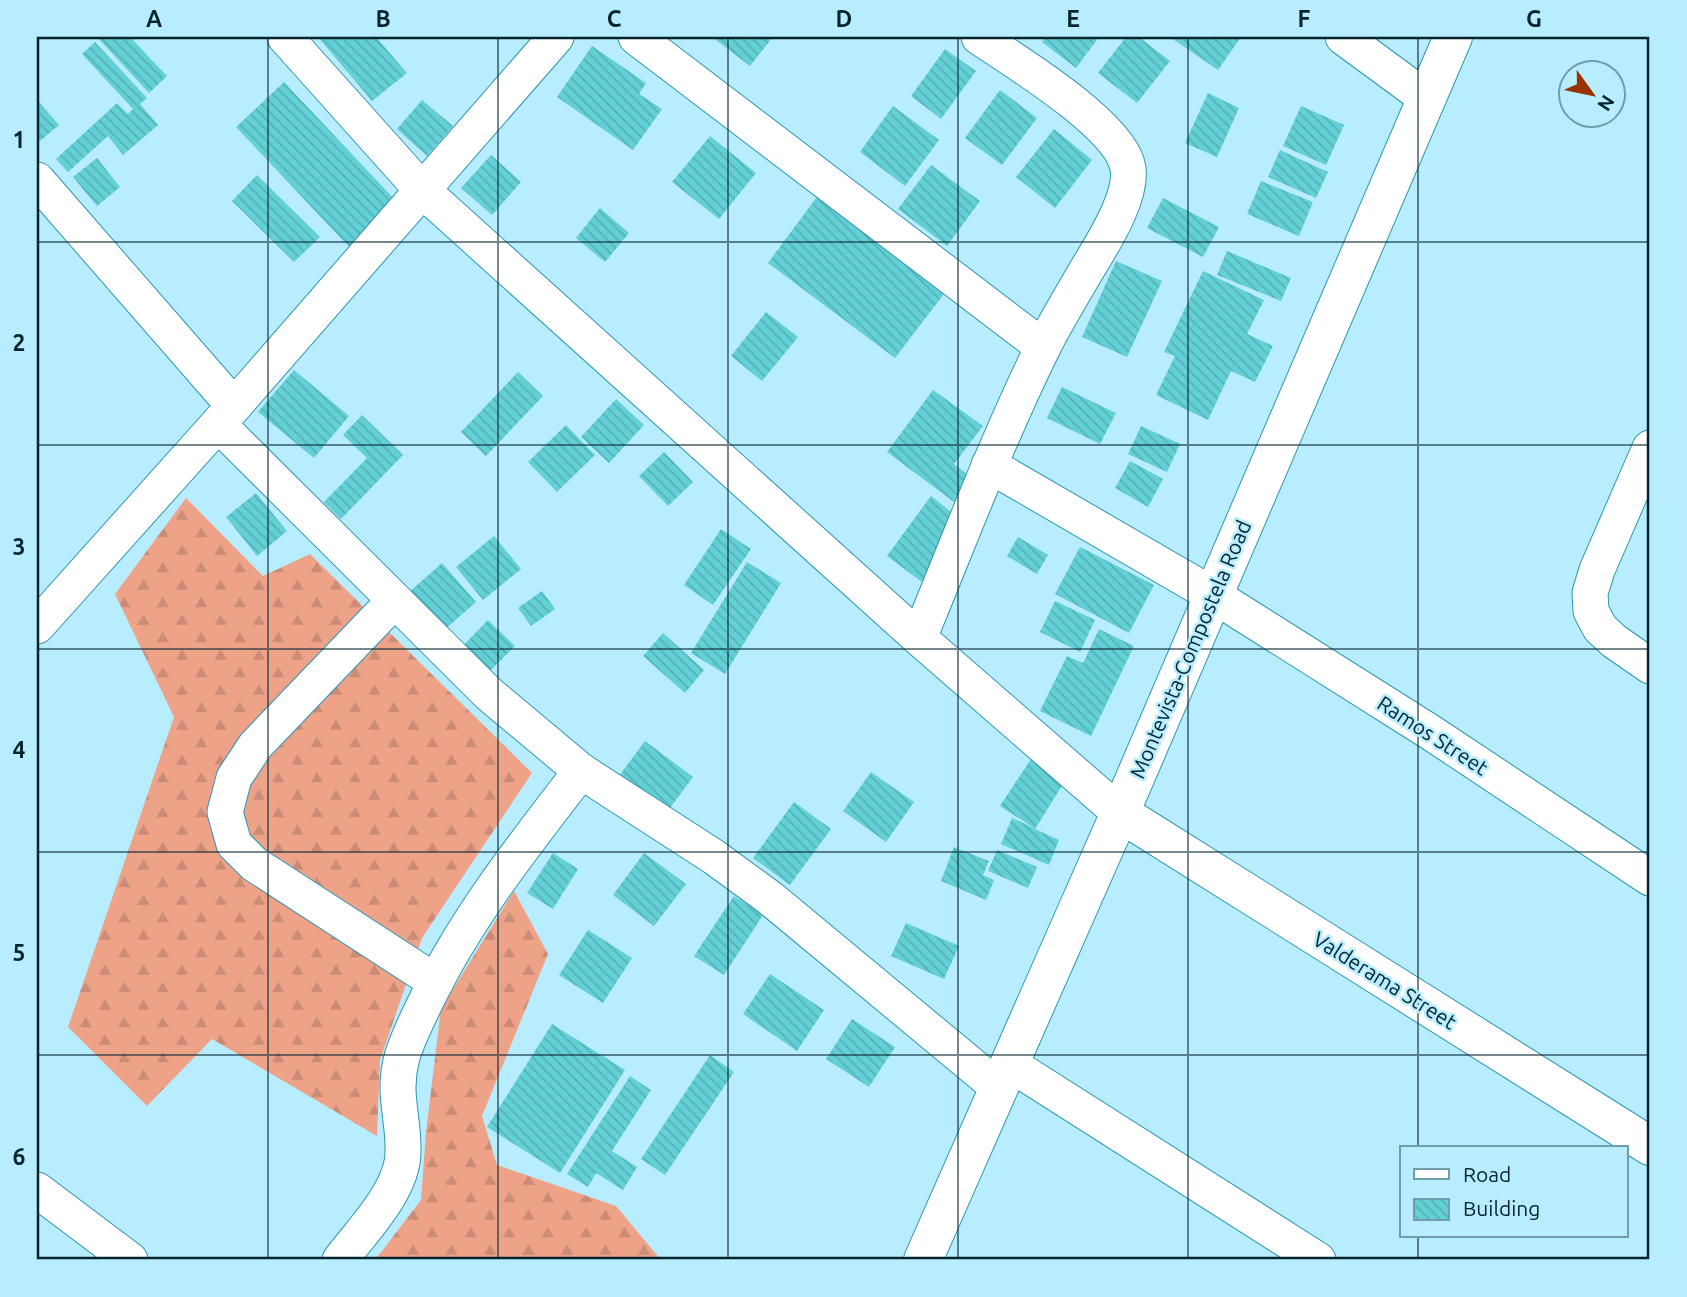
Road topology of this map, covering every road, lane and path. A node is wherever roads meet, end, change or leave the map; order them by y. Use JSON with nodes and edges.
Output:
{"nodes":[{"id":1,"x":285,"y":37,"type":"edge"},
{"id":2,"x":556,"y":37,"type":"edge"},
{"id":3,"x":636,"y":37,"type":"edge"},
{"id":4,"x":979,"y":37,"type":"edge"},
{"id":5,"x":1343,"y":37,"type":"edge"},
{"id":6,"x":1453,"y":37,"type":"edge"},
{"id":7,"x":1426,"y":98,"type":"junction"},
{"id":8,"x":37,"y":180,"type":"edge"},
{"id":9,"x":422,"y":190,"type":"junction"},
{"id":10,"x":1043,"y":347,"type":"junction"},
{"id":11,"x":226,"y":415,"type":"junction"},
{"id":12,"x":1650,"y":448,"type":"edge"},
{"id":13,"x":989,"y":465,"type":"junction"},
{"id":14,"x":1213,"y":595,"type":"junction"},
{"id":15,"x":394,"y":601,"type":"junction"},
{"id":16,"x":37,"y":626,"type":"edge"},
{"id":17,"x":919,"y":638,"type":"junction"},
{"id":18,"x":1650,"y":666,"type":"edge"},
{"id":19,"x":582,"y":771,"type":"junction"},
{"id":20,"x":1120,"y":813,"type":"junction"},
{"id":21,"x":1650,"y":878,"type":"edge"},
{"id":22,"x":436,"y":982,"type":"junction"},
{"id":23,"x":1004,"y":1076,"type":"junction"},
{"id":24,"x":1650,"y":1146,"type":"edge"},
{"id":25,"x":37,"y":1190,"type":"edge"},
{"id":26,"x":130,"y":1260,"type":"edge"},
{"id":27,"x":340,"y":1260,"type":"edge"},
{"id":28,"x":923,"y":1260,"type":"edge"},
{"id":29,"x":1318,"y":1260,"type":"edge"}],
"edges":[{"from":1,"to":9,"type":"street"},
{"from":2,"to":9,"type":"street"},
{"from":3,"to":10,"type":"street"},
{"from":4,"to":10,"type":"street"},
{"from":5,"to":7,"type":"street"},
{"from":6,"to":7,"type":"main road","name":"Montevista-Compostela Road"},
{"from":7,"to":14,"type":"main road","name":"Montevista-Compostela Road"},
{"from":8,"to":11,"type":"street"},
{"from":9,"to":11,"type":"street"},
{"from":9,"to":17,"type":"street"},
{"from":10,"to":13,"type":"street"},
{"from":11,"to":15,"type":"street"},
{"from":11,"to":16,"type":"street"},
{"from":12,"to":18,"type":"street"},
{"from":13,"to":14,"type":"street","name":"Ramos Street"},
{"from":13,"to":17,"type":"street"},
{"from":14,"to":20,"type":"main road","name":"Montevista-Compostela Road"},
{"from":14,"to":21,"type":"street","name":"Ramos Street"},
{"from":15,"to":19,"type":"street"},
{"from":15,"to":22,"type":"street"},
{"from":17,"to":20,"type":"street"},
{"from":19,"to":22,"type":"street"},
{"from":19,"to":23,"type":"street"},
{"from":20,"to":23,"type":"main road","name":"Montevista-Compostela Road"},
{"from":20,"to":24,"type":"main road","name":"Valderama Street"},
{"from":22,"to":27,"type":"street"},
{"from":23,"to":28,"type":"main road","name":"Montevista-Compostela Road"},
{"from":23,"to":29,"type":"street"},
{"from":25,"to":26,"type":"street"}]}
